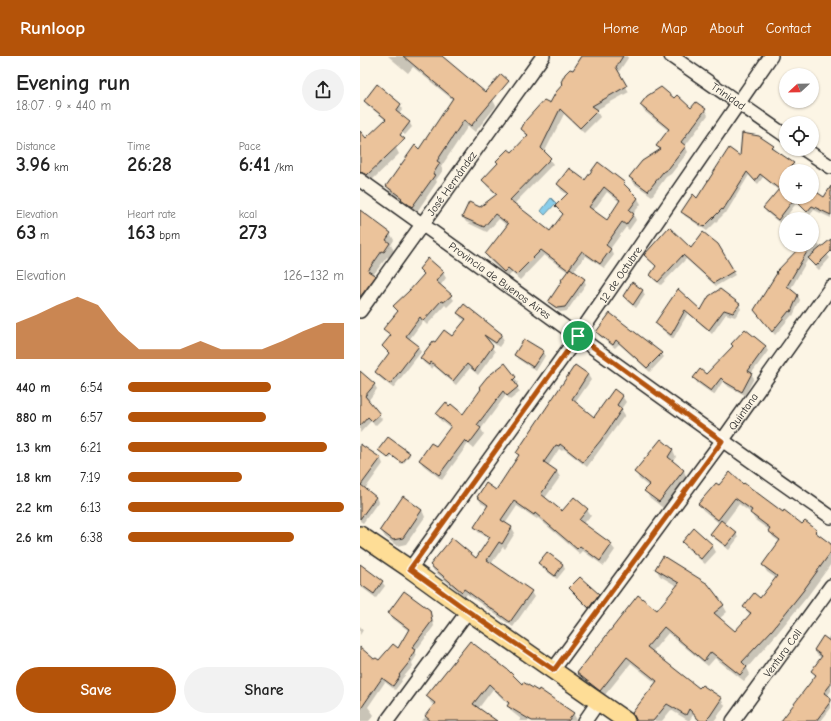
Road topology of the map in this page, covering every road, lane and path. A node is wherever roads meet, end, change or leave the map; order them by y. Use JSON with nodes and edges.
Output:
{"nodes":[{"id":1,"x":543,"y":56,"type":"edge"},
{"id":2,"x":671,"y":56,"type":"edge"},
{"id":3,"x":771,"y":56,"type":"edge"},
{"id":4,"x":738,"y":104,"type":"junction"},
{"id":5,"x":779,"y":131,"type":"edge"},
{"id":6,"x":814,"y":156,"type":"edge"},
{"id":7,"x":831,"y":167,"type":"edge"},
{"id":8,"x":360,"y":180,"type":"edge"},
{"id":9,"x":422,"y":224,"type":"junction"},
{"id":10,"x":831,"y":287,"type":"edge"},
{"id":11,"x":360,"y":311,"type":"edge"},
{"id":12,"x":578,"y":336,"type":"junction"},
{"id":13,"x":722,"y":441,"type":"junction"},
{"id":14,"x":831,"y":517,"type":"edge"},
{"id":15,"x":360,"y":536,"type":"edge"},
{"id":16,"x":410,"y":569,"type":"junction"},
{"id":17,"x":831,"y":586,"type":"edge"},
{"id":18,"x":468,"y":611,"type":"junction"},
{"id":19,"x":554,"y":670,"type":"junction"},
{"id":20,"x":598,"y":702,"type":"junction"},
{"id":21,"x":387,"y":721,"type":"edge"},
{"id":22,"x":585,"y":721,"type":"edge"},
{"id":23,"x":626,"y":721,"type":"edge"},
{"id":24,"x":733,"y":721,"type":"edge"}],
"edges":[{"from":1,"to":9,"type":"street","name":"José Hernández"},
{"from":2,"to":4,"type":"street","name":"Trinidad"},
{"from":3,"to":4,"type":"street","name":"12 de Octubre"},
{"from":4,"to":5,"type":"street","name":"Trinidad"},
{"from":4,"to":12,"type":"street","name":"12 de Octubre"},
{"from":6,"to":7,"type":"street"},
{"from":8,"to":9,"type":"street","name":"Provincia de Buenos Aires"},
{"from":9,"to":11,"type":"street","name":"José Hernández"},
{"from":9,"to":12,"type":"street","name":"Provincia de Buenos Aires"},
{"from":10,"to":13,"type":"street","name":"Quintana"},
{"from":12,"to":13,"type":"street","name":"Provincia de Buenos Aires"},
{"from":12,"to":16,"type":"street","name":"12 de Octubre"},
{"from":13,"to":14,"type":"street","name":"Provincia de Buenos Aires"},
{"from":13,"to":19,"type":"street","name":"Quintana"},
{"from":15,"to":16,"type":"main road"},
{"from":16,"to":18,"type":"main road"},
{"from":17,"to":24,"type":"street","name":"Ventura Coll"},
{"from":18,"to":19,"type":"main road"},
{"from":18,"to":21,"type":"street"},
{"from":19,"to":20,"type":"main road"},
{"from":20,"to":22,"type":"street"},
{"from":20,"to":23,"type":"main road"}]}
